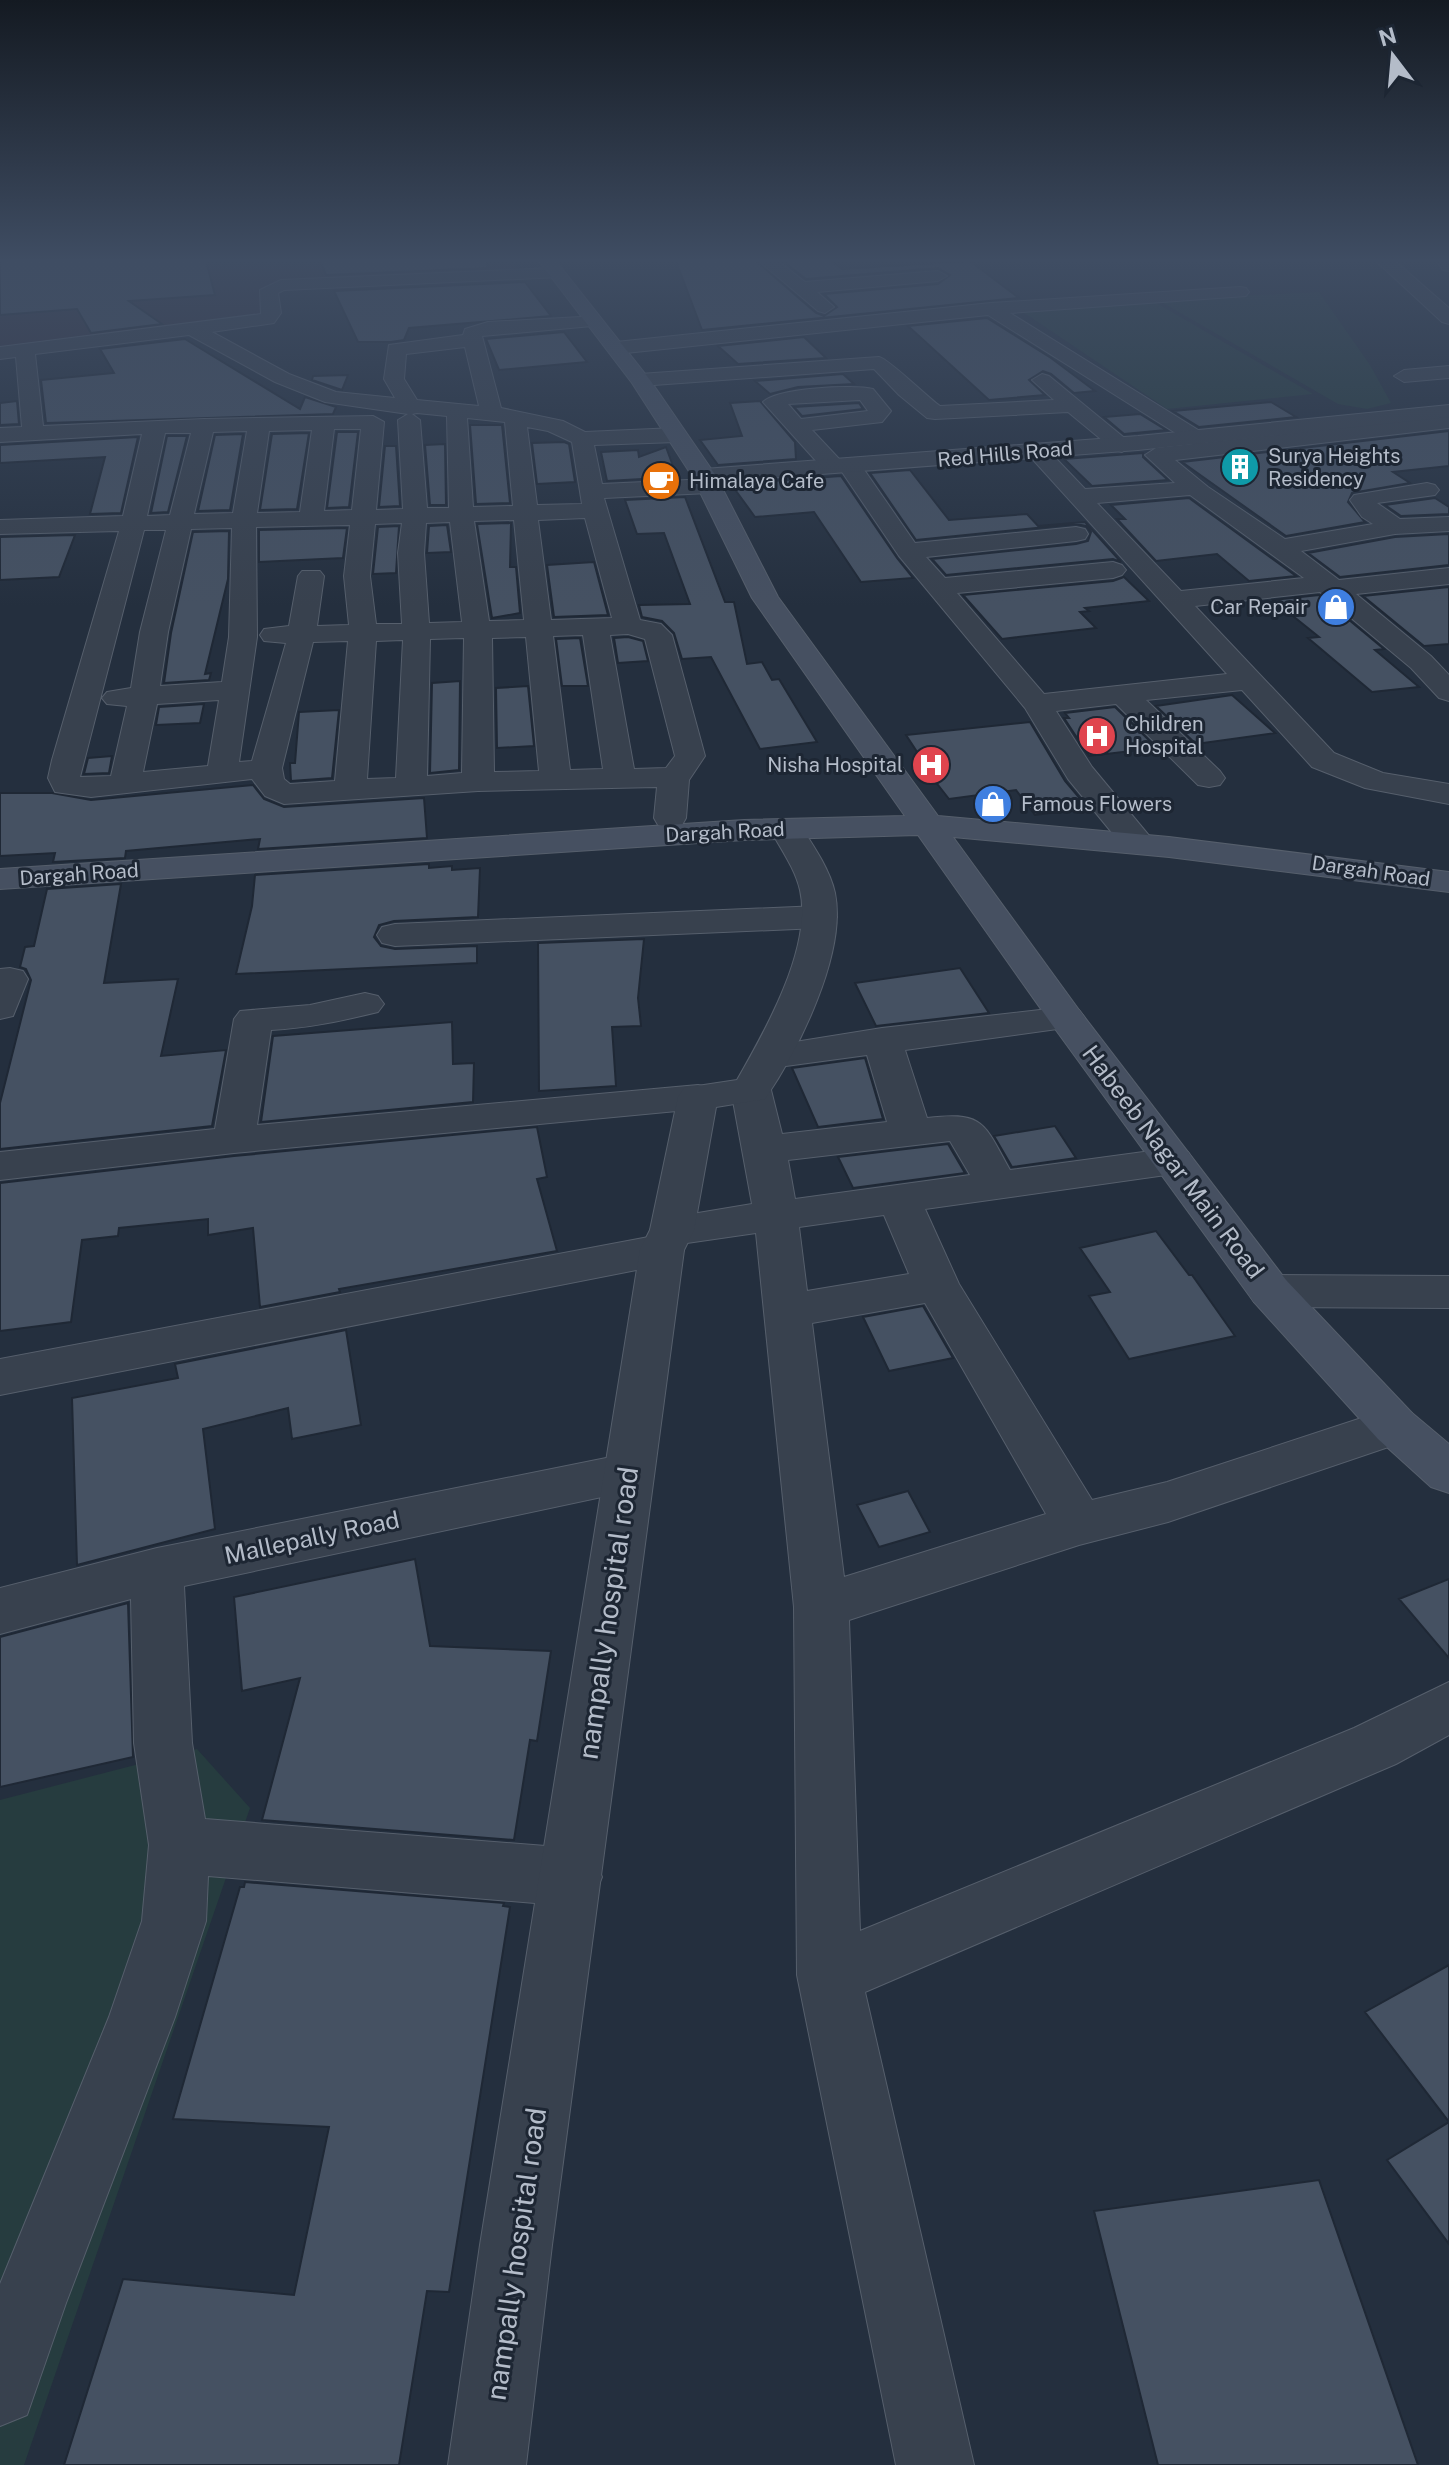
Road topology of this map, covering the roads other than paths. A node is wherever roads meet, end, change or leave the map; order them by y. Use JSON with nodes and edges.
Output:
{"nodes":[{"id":1,"x":28,"y":376,"type":"edge"},
{"id":2,"x":278,"y":376,"type":"edge"},
{"id":3,"x":394,"y":376,"type":"edge"},
{"id":4,"x":479,"y":376,"type":"edge"},
{"id":5,"x":637,"y":376,"type":"edge"},
{"id":6,"x":695,"y":376,"type":"edge"},
{"id":7,"x":813,"y":376,"type":"edge"},
{"id":8,"x":849,"y":376,"type":"edge"},
{"id":9,"x":892,"y":376,"type":"edge"},
{"id":10,"x":1075,"y":376,"type":"edge"},
{"id":11,"x":1099,"y":376,"type":"edge"},
{"id":12,"x":640,"y":380,"type":"junction"},
{"id":13,"x":936,"y":388,"type":"dead end"},
{"id":14,"x":906,"y":391,"type":"junction"},
{"id":15,"x":866,"y":393,"type":"junction"},
{"id":16,"x":828,"y":395,"type":"junction"},
{"id":17,"x":1135,"y":400,"type":"junction"},
{"id":18,"x":1073,"y":405,"type":"junction"},
{"id":19,"x":1016,"y":409,"type":"junction"},
{"id":20,"x":1449,"y":411,"type":"edge"},
{"id":21,"x":410,"y":414,"type":"junction"},
{"id":22,"x":486,"y":416,"type":"junction"},
{"id":23,"x":373,"y":422,"type":"junction"},
{"id":24,"x":1449,"y":422,"type":"edge"},
{"id":25,"x":324,"y":423,"type":"junction"},
{"id":26,"x":259,"y":424,"type":"junction"},
{"id":27,"x":204,"y":425,"type":"junction"},
{"id":28,"x":794,"y":426,"type":"junction"},
{"id":29,"x":155,"y":427,"type":"junction"},
{"id":30,"x":33,"y":433,"type":"junction"},
{"id":31,"x":0,"y":435,"type":"edge"},
{"id":32,"x":676,"y":435,"type":"junction"},
{"id":33,"x":1195,"y":438,"type":"junction"},
{"id":34,"x":582,"y":439,"type":"junction"},
{"id":35,"x":1122,"y":445,"type":"junction"},
{"id":36,"x":1049,"y":451,"type":"junction"},
{"id":37,"x":842,"y":467,"type":"junction"},
{"id":38,"x":707,"y":481,"type":"junction"},
{"id":39,"x":1195,"y":488,"type":"junction"},
{"id":40,"x":1427,"y":490,"type":"dead end"},
{"id":41,"x":1078,"y":497,"type":"junction"},
{"id":42,"x":593,"y":501,"type":"junction"},
{"id":43,"x":525,"y":513,"type":"junction"},
{"id":44,"x":461,"y":514,"type":"junction"},
{"id":45,"x":415,"y":515,"type":"junction"},
{"id":46,"x":364,"y":516,"type":"junction"},
{"id":47,"x":311,"y":517,"type":"junction"},
{"id":48,"x":244,"y":519,"type":"junction"},
{"id":49,"x":182,"y":521,"type":"junction"},
{"id":50,"x":134,"y":522,"type":"junction"},
{"id":51,"x":1449,"y":524,"type":"edge"},
{"id":52,"x":0,"y":527,"type":"edge"},
{"id":53,"x":1395,"y":527,"type":"junction"},
{"id":54,"x":1076,"y":534,"type":"dead end"},
{"id":55,"x":1281,"y":547,"type":"junction"},
{"id":56,"x":908,"y":551,"type":"junction"},
{"id":57,"x":1113,"y":570,"type":"dead end"},
{"id":58,"x":311,"y":576,"type":"dead end"},
{"id":59,"x":1449,"y":576,"type":"edge"},
{"id":60,"x":1327,"y":586,"type":"junction"},
{"id":61,"x":938,"y":587,"type":"junction"},
{"id":62,"x":1174,"y":600,"type":"junction"},
{"id":63,"x":595,"y":625,"type":"junction"},
{"id":64,"x":628,"y":626,"type":"junction"},
{"id":65,"x":537,"y":627,"type":"junction"},
{"id":66,"x":477,"y":628,"type":"junction"},
{"id":67,"x":416,"y":629,"type":"junction"},
{"id":68,"x":363,"y":631,"type":"junction"},
{"id":69,"x":302,"y":633,"type":"junction"},
{"id":70,"x":243,"y":637,"type":"junction"},
{"id":71,"x":1250,"y":680,"type":"junction"},
{"id":72,"x":235,"y":690,"type":"junction"},
{"id":73,"x":1449,"y":692,"type":"edge"},
{"id":74,"x":1123,"y":694,"type":"junction"},
{"id":75,"x":144,"y":696,"type":"junction"},
{"id":76,"x":85,"y":700,"type":"junction"},
{"id":77,"x":1037,"y":704,"type":"junction"},
{"id":78,"x":266,"y":768,"type":"junction"},
{"id":79,"x":222,"y":774,"type":"junction"},
{"id":80,"x":674,"y":777,"type":"junction"},
{"id":81,"x":620,"y":778,"type":"junction"},
{"id":82,"x":1209,"y":778,"type":"dead end"},
{"id":83,"x":555,"y":779,"type":"junction"},
{"id":84,"x":478,"y":782,"type":"junction"},
{"id":85,"x":125,"y":783,"type":"junction"},
{"id":86,"x":411,"y":787,"type":"junction"},
{"id":87,"x":350,"y":791,"type":"junction"},
{"id":88,"x":1449,"y":794,"type":"edge"},
{"id":89,"x":921,"y":817,"type":"junction"},
{"id":90,"x":670,"y":818,"type":"junction"},
{"id":91,"x":786,"y":829,"type":"junction"},
{"id":92,"x":1132,"y":833,"type":"junction"},
{"id":93,"x":0,"y":863,"type":"edge"},
{"id":94,"x":1449,"y":865,"type":"edge"},
{"id":95,"x":0,"y":879,"type":"edge"},
{"id":96,"x":1449,"y":882,"type":"edge"},
{"id":97,"x":819,"y":917,"type":"junction"},
{"id":98,"x":395,"y":935,"type":"dead end"},
{"id":99,"x":0,"y":980,"type":"edge"},
{"id":100,"x":365,"y":1004,"type":"dead end"},
{"id":101,"x":0,"y":1008,"type":"edge"},
{"id":102,"x":1066,"y":1018,"type":"junction"},
{"id":103,"x":882,"y":1040,"type":"junction"},
{"id":104,"x":740,"y":1081,"type":"junction"},
{"id":105,"x":910,"y":1130,"type":"junction"},
{"id":106,"x":234,"y":1140,"type":"junction"},
{"id":107,"x":765,"y":1149,"type":"junction"},
{"id":108,"x":1173,"y":1161,"type":"junction"},
{"id":109,"x":0,"y":1166,"type":"edge"},
{"id":110,"x":996,"y":1183,"type":"junction"},
{"id":111,"x":899,"y":1200,"type":"junction"},
{"id":112,"x":776,"y":1216,"type":"junction"},
{"id":113,"x":667,"y":1240,"type":"junction"},
{"id":114,"x":937,"y":1285,"type":"junction"},
{"id":115,"x":1270,"y":1291,"type":"junction"},
{"id":116,"x":1449,"y":1292,"type":"edge"},
{"id":117,"x":787,"y":1311,"type":"junction"},
{"id":118,"x":0,"y":1377,"type":"edge"},
{"id":119,"x":1395,"y":1426,"type":"junction"},
{"id":120,"x":1449,"y":1473,"type":"edge"},
{"id":121,"x":626,"y":1474,"type":"junction"},
{"id":122,"x":1079,"y":1524,"type":"junction"},
{"id":123,"x":157,"y":1570,"type":"junction"},
{"id":124,"x":821,"y":1607,"type":"junction"},
{"id":125,"x":0,"y":1611,"type":"edge"},
{"id":126,"x":1449,"y":1707,"type":"edge"},
{"id":127,"x":179,"y":1845,"type":"junction"},
{"id":128,"x":571,"y":1877,"type":"junction"},
{"id":129,"x":829,"y":1975,"type":"junction"},
{"id":130,"x":0,"y":2388,"type":"edge"},
{"id":131,"x":487,"y":2465,"type":"edge"},
{"id":132,"x":935,"y":2465,"type":"edge"}],
"edges":[{"from":1,"to":30,"type":"street"},
{"from":2,"to":21,"type":"street"},
{"from":3,"to":21,"type":"street"},
{"from":4,"to":22,"type":"street"},
{"from":5,"to":12,"type":"main road","name":"Habeeb Nagar Main Road"},
{"from":6,"to":12,"type":"street"},
{"from":7,"to":16,"type":"street"},
{"from":8,"to":15,"type":"street"},
{"from":9,"to":14,"type":"street"},
{"from":10,"to":18,"type":"street"},
{"from":11,"to":17,"type":"street"},
{"from":12,"to":32,"type":"main road","name":"Habeeb Nagar Main Road"},
{"from":13,"to":14,"type":"street"},
{"from":14,"to":19,"type":"street"},
{"from":15,"to":16,"type":"street"},
{"from":15,"to":28,"type":"street"},
{"from":16,"to":28,"type":"street"},
{"from":17,"to":18,"type":"street"},
{"from":17,"to":33,"type":"street"},
{"from":18,"to":19,"type":"street"},
{"from":18,"to":35,"type":"street"},
{"from":19,"to":36,"type":"street"},
{"from":20,"to":33,"type":"street","name":"Red Hills Road"},
{"from":21,"to":22,"type":"street"},
{"from":21,"to":23,"type":"street"},
{"from":21,"to":45,"type":"street"},
{"from":22,"to":34,"type":"street"},
{"from":22,"to":43,"type":"street"},
{"from":22,"to":44,"type":"street"},
{"from":23,"to":25,"type":"street"},
{"from":23,"to":46,"type":"street"},
{"from":24,"to":39,"type":"street"},
{"from":25,"to":26,"type":"street"},
{"from":25,"to":47,"type":"street"},
{"from":26,"to":27,"type":"street"},
{"from":26,"to":48,"type":"street"},
{"from":27,"to":29,"type":"street"},
{"from":27,"to":49,"type":"street"},
{"from":28,"to":37,"type":"street"},
{"from":29,"to":30,"type":"street"},
{"from":29,"to":50,"type":"street"},
{"from":30,"to":31,"type":"street"},
{"from":32,"to":34,"type":"street"},
{"from":32,"to":38,"type":"main road","name":"Habeeb Nagar Main Road"},
{"from":33,"to":35,"type":"street","name":"Red Hills Road"},
{"from":34,"to":42,"type":"street"},
{"from":35,"to":36,"type":"street","name":"Red Hills Road"},
{"from":36,"to":37,"type":"street","name":"Red Hills Road"},
{"from":36,"to":41,"type":"street"},
{"from":37,"to":38,"type":"street","name":"Red Hills Road"},
{"from":37,"to":56,"type":"street"},
{"from":38,"to":42,"type":"street","name":"Red Hills Road"},
{"from":38,"to":89,"type":"main road","name":"Habeeb Nagar Main Road"},
{"from":39,"to":41,"type":"street"},
{"from":39,"to":55,"type":"street"},
{"from":40,"to":53,"type":"street"},
{"from":41,"to":62,"type":"street"},
{"from":42,"to":43,"type":"street","name":"Red Hills Road"},
{"from":42,"to":64,"type":"street"},
{"from":43,"to":44,"type":"street","name":"Red Hills Road"},
{"from":43,"to":65,"type":"street"},
{"from":44,"to":45,"type":"street","name":"Red Hills Road"},
{"from":44,"to":66,"type":"street"},
{"from":45,"to":46,"type":"street","name":"Red Hills Road"},
{"from":45,"to":67,"type":"street"},
{"from":46,"to":47,"type":"street","name":"Red Hills Road"},
{"from":46,"to":68,"type":"street"},
{"from":47,"to":48,"type":"street","name":"Red Hills Road"},
{"from":48,"to":49,"type":"street","name":"Red Hills Road"},
{"from":48,"to":70,"type":"street"},
{"from":49,"to":50,"type":"street","name":"Red Hills Road"},
{"from":49,"to":75,"type":"street"},
{"from":50,"to":52,"type":"street","name":"Red Hills Road"},
{"from":50,"to":76,"type":"street"},
{"from":51,"to":53,"type":"street"},
{"from":53,"to":55,"type":"street"},
{"from":54,"to":56,"type":"street"},
{"from":55,"to":60,"type":"street"},
{"from":56,"to":61,"type":"street"},
{"from":57,"to":61,"type":"street"},
{"from":58,"to":69,"type":"street"},
{"from":59,"to":60,"type":"street"},
{"from":60,"to":62,"type":"street"},
{"from":60,"to":73,"type":"street"},
{"from":61,"to":77,"type":"street"},
{"from":62,"to":71,"type":"street"},
{"from":63,"to":64,"type":"street"},
{"from":63,"to":65,"type":"street"},
{"from":63,"to":81,"type":"street"},
{"from":64,"to":80,"type":"street"},
{"from":65,"to":66,"type":"street"},
{"from":65,"to":83,"type":"street"},
{"from":66,"to":67,"type":"street"},
{"from":66,"to":84,"type":"street"},
{"from":67,"to":68,"type":"street"},
{"from":67,"to":86,"type":"street"},
{"from":68,"to":69,"type":"street"},
{"from":68,"to":87,"type":"street"},
{"from":69,"to":70,"type":"street"},
{"from":69,"to":78,"type":"street"},
{"from":70,"to":72,"type":"street"},
{"from":71,"to":74,"type":"street"},
{"from":71,"to":88,"type":"street"},
{"from":72,"to":75,"type":"street"},
{"from":72,"to":79,"type":"street"},
{"from":74,"to":77,"type":"street"},
{"from":74,"to":82,"type":"street"},
{"from":75,"to":76,"type":"street"},
{"from":75,"to":85,"type":"street"},
{"from":76,"to":85,"type":"street"},
{"from":77,"to":92,"type":"street"},
{"from":78,"to":79,"type":"street"},
{"from":78,"to":87,"type":"street"},
{"from":79,"to":85,"type":"street"},
{"from":80,"to":81,"type":"street"},
{"from":80,"to":90,"type":"street"},
{"from":81,"to":83,"type":"street"},
{"from":83,"to":84,"type":"street"},
{"from":84,"to":86,"type":"street"},
{"from":86,"to":87,"type":"street"},
{"from":89,"to":90,"type":"main road","name":"Dargah Road"},
{"from":89,"to":91,"type":"main road","name":"Dargah Road"},
{"from":89,"to":92,"type":"main road","name":"Dargah Road"},
{"from":89,"to":102,"type":"main road","name":"Habeeb Nagar Main Road"},
{"from":90,"to":93,"type":"main road","name":"Dargah Road"},
{"from":91,"to":95,"type":"main road","name":"Dargah Road"},
{"from":91,"to":97,"type":"street","name":"nampally hospital road"},
{"from":92,"to":94,"type":"main road","name":"Dargah Road"},
{"from":92,"to":96,"type":"main road","name":"Dargah Road"},
{"from":97,"to":98,"type":"street"},
{"from":97,"to":104,"type":"street","name":"nampally hospital road"},
{"from":99,"to":101,"type":"street"},
{"from":100,"to":106,"type":"street"},
{"from":102,"to":103,"type":"street"},
{"from":102,"to":108,"type":"main road","name":"Habeeb Nagar Main Road"},
{"from":103,"to":104,"type":"street"},
{"from":103,"to":105,"type":"street"},
{"from":104,"to":106,"type":"street"},
{"from":104,"to":107,"type":"street"},
{"from":104,"to":113,"type":"street","name":"nampally hospital road"},
{"from":105,"to":107,"type":"street"},
{"from":105,"to":110,"type":"street"},
{"from":106,"to":109,"type":"street"},
{"from":107,"to":112,"type":"street"},
{"from":108,"to":110,"type":"street"},
{"from":108,"to":115,"type":"main road","name":"Habeeb Nagar Main Road"},
{"from":110,"to":111,"type":"street"},
{"from":111,"to":112,"type":"street"},
{"from":111,"to":114,"type":"street"},
{"from":112,"to":113,"type":"street"},
{"from":112,"to":117,"type":"street"},
{"from":113,"to":118,"type":"street"},
{"from":113,"to":121,"type":"street","name":"nampally hospital road"},
{"from":114,"to":117,"type":"street"},
{"from":114,"to":122,"type":"street"},
{"from":115,"to":116,"type":"street"},
{"from":115,"to":119,"type":"main road","name":"Habeeb Nagar Main Road"},
{"from":117,"to":124,"type":"street"},
{"from":119,"to":120,"type":"main road","name":"Habeeb Nagar Main Road"},
{"from":119,"to":122,"type":"street"},
{"from":121,"to":123,"type":"street","name":"Mallepally Road"},
{"from":121,"to":128,"type":"street","name":"nampally hospital road"},
{"from":122,"to":124,"type":"street"},
{"from":123,"to":125,"type":"street","name":"Mallepally Road"},
{"from":123,"to":127,"type":"street"},
{"from":124,"to":129,"type":"street"},
{"from":126,"to":129,"type":"street"},
{"from":127,"to":128,"type":"street"},
{"from":127,"to":130,"type":"street"},
{"from":128,"to":131,"type":"street","name":"nampally hospital road"},
{"from":129,"to":132,"type":"street"}]}
